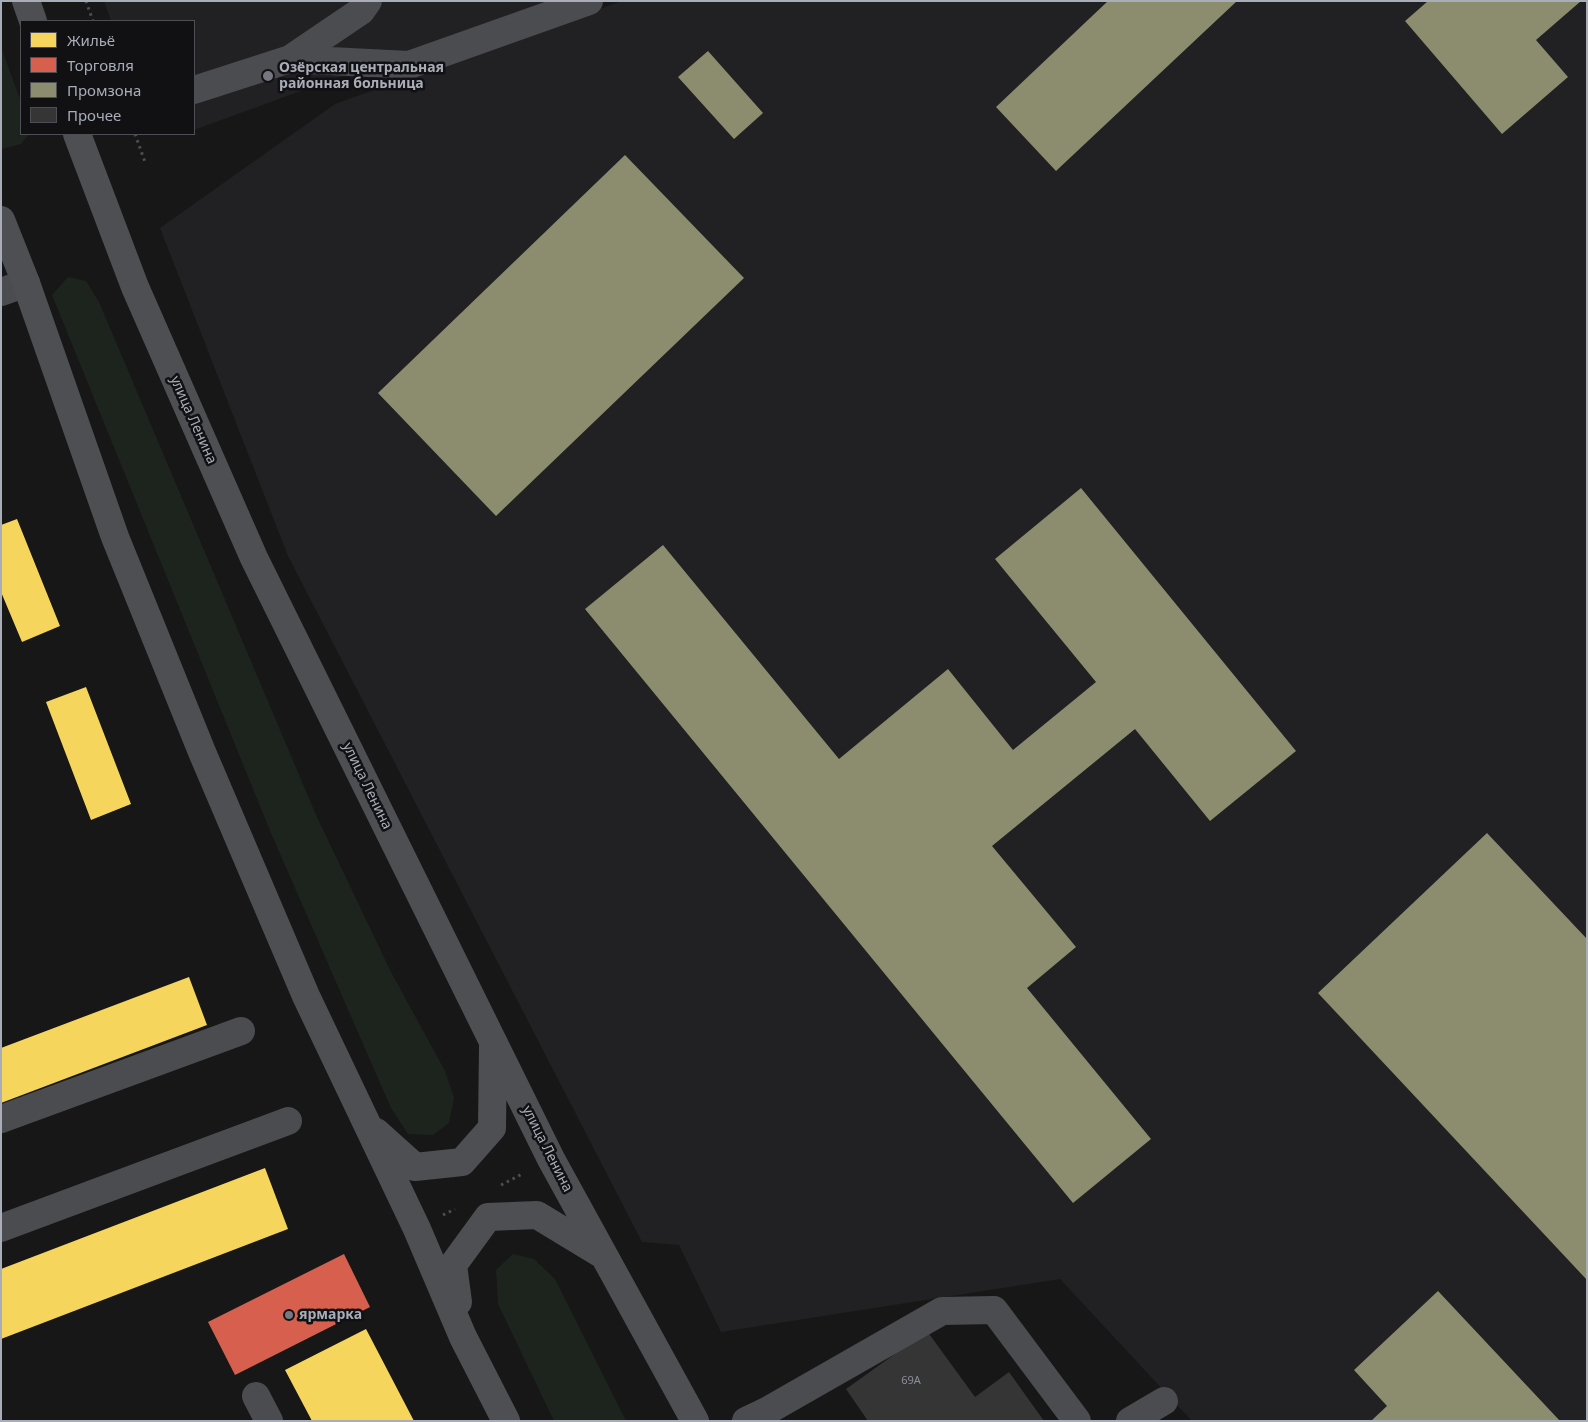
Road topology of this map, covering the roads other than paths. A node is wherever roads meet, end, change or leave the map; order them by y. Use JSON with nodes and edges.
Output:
{"nodes":[{"id":1,"x":26,"y":1,"type":"edge"},
{"id":2,"x":368,"y":1,"type":"edge"},
{"id":3,"x":589,"y":1,"type":"edge"},
{"id":4,"x":34,"y":20,"type":"edge"},
{"id":5,"x":290,"y":59,"type":"junction"},
{"id":6,"x":195,"y":90,"type":"edge"},
{"id":7,"x":77,"y":135,"type":"edge"},
{"id":8,"x":1,"y":220,"type":"edge"},
{"id":9,"x":14,"y":287,"type":"edge"},
{"id":10,"x":240,"y":1031,"type":"dead end"},
{"id":11,"x":493,"y":1041,"type":"junction"},
{"id":12,"x":1,"y":1119,"type":"edge"},
{"id":13,"x":288,"y":1121,"type":"dead end"},
{"id":14,"x":367,"y":1124,"type":"junction"},
{"id":15,"x":1,"y":1228,"type":"edge"},
{"id":16,"x":604,"y":1256,"type":"junction"},
{"id":17,"x":463,"y":1336,"type":"junction"},
{"id":18,"x":256,"y":1396,"type":"dead end"},
{"id":19,"x":1164,"y":1401,"type":"dead end"},
{"id":20,"x":269,"y":1421,"type":"edge"},
{"id":21,"x":506,"y":1421,"type":"edge"},
{"id":22,"x":694,"y":1421,"type":"edge"},
{"id":23,"x":746,"y":1421,"type":"edge"},
{"id":24,"x":1077,"y":1421,"type":"edge"},
{"id":25,"x":1130,"y":1421,"type":"edge"}],
"edges":[{"from":1,"to":4,"type":"main road"},
{"from":2,"to":5,"type":"street"},
{"from":3,"to":5,"type":"street"},
{"from":5,"to":6,"type":"street"},
{"from":7,"to":11,"type":"main road","name":"улица Ленина"},
{"from":8,"to":9,"type":"main road"},
{"from":9,"to":14,"type":"main road"},
{"from":10,"to":12,"type":"street"},
{"from":11,"to":14,"type":"main road"},
{"from":11,"to":16,"type":"main road","name":"улица Ленина"},
{"from":13,"to":15,"type":"street"},
{"from":14,"to":17,"type":"main road"},
{"from":16,"to":17,"type":"main road"},
{"from":16,"to":22,"type":"main road","name":"улица Ленина"},
{"from":17,"to":21,"type":"main road"},
{"from":18,"to":20,"type":"street"},
{"from":19,"to":25,"type":"street"},
{"from":23,"to":24,"type":"street"}]}
